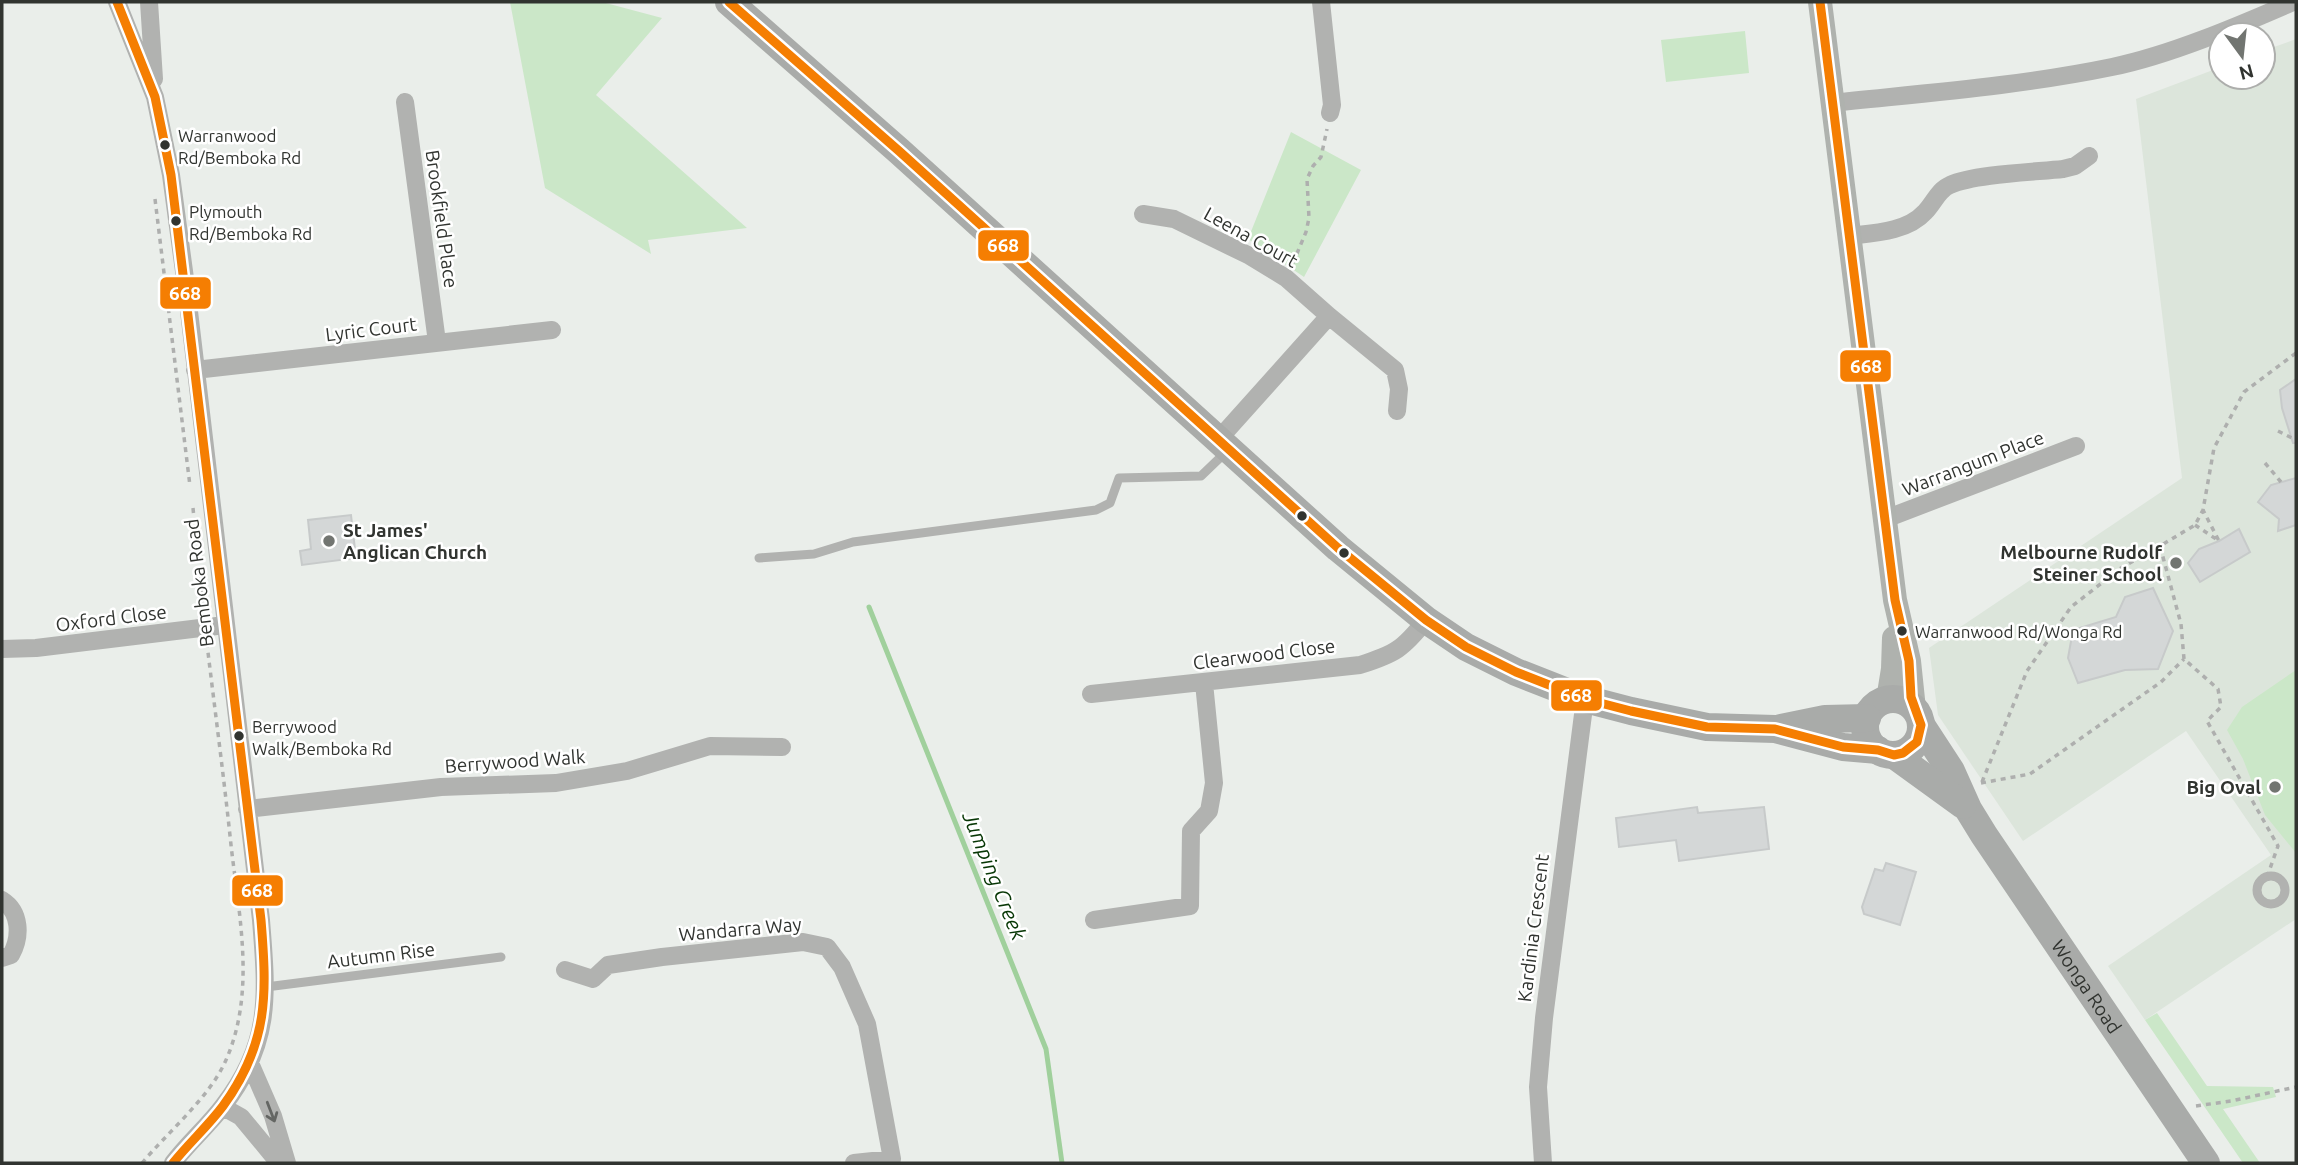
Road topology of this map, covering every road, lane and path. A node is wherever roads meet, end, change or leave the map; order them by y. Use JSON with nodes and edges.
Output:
{"nodes":[{"id":1,"x":117,"y":2,"type":"edge"},
{"id":2,"x":149,"y":2,"type":"edge"},
{"id":3,"x":729,"y":2,"type":"edge"},
{"id":4,"x":1321,"y":2,"type":"edge"},
{"id":5,"x":1820,"y":2,"type":"edge"},
{"id":6,"x":2293,"y":2,"type":"edge"},
{"id":7,"x":155,"y":97,"type":"junction"},
{"id":8,"x":405,"y":102,"type":"dead end"},
{"id":9,"x":1832,"y":103,"type":"junction"},
{"id":10,"x":1330,"y":113,"type":"joint"},
{"id":11,"x":2090,"y":156,"type":"dead end"},
{"id":12,"x":1143,"y":214,"type":"dead end"},
{"id":13,"x":1849,"y":236,"type":"junction"},
{"id":14,"x":1286,"y":278,"type":"junction"},
{"id":15,"x":1329,"y":316,"type":"junction"},
{"id":16,"x":552,"y":330,"type":"dead end"},
{"id":17,"x":437,"y":342,"type":"junction"},
{"id":18,"x":2296,"y":354,"type":"edge"},
{"id":19,"x":195,"y":370,"type":"junction"},
{"id":20,"x":1397,"y":411,"type":"dead end"},
{"id":21,"x":2278,"y":431,"type":"dead end"},
{"id":22,"x":2296,"y":440,"type":"edge"},
{"id":23,"x":1223,"y":445,"type":"junction"},
{"id":24,"x":2077,"y":446,"type":"dead end"},
{"id":25,"x":2265,"y":463,"type":"dead end"},
{"id":26,"x":2281,"y":482,"type":"dead end"},
{"id":27,"x":2203,"y":510,"type":"junction"},
{"id":28,"x":1885,"y":519,"type":"junction"},
{"id":29,"x":2195,"y":525,"type":"junction"},
{"id":30,"x":2160,"y":546,"type":"junction"},
{"id":31,"x":759,"y":558,"type":"dead end"},
{"id":32,"x":1895,"y":600,"type":"junction"},
{"id":33,"x":1426,"y":620,"type":"junction"},
{"id":34,"x":225,"y":625,"type":"junction"},
{"id":35,"x":2,"y":649,"type":"edge"},
{"id":36,"x":2184,"y":659,"type":"junction"},
{"id":37,"x":1205,"y":682,"type":"junction"},
{"id":38,"x":1091,"y":694,"type":"dead end"},
{"id":39,"x":1585,"y":699,"type":"junction"},
{"id":40,"x":1877,"y":709,"type":"junction"},
{"id":41,"x":1918,"y":717,"type":"junction"},
{"id":42,"x":1775,"y":729,"type":"junction"},
{"id":43,"x":782,"y":747,"type":"dead end"},
{"id":44,"x":1886,"y":752,"type":"junction"},
{"id":45,"x":247,"y":809,"type":"junction"},
{"id":46,"x":1968,"y":809,"type":"junction"},
{"id":47,"x":2267,"y":877,"type":"dead end"},
{"id":48,"x":2,"y":900,"type":"edge"},
{"id":49,"x":1094,"y":920,"type":"dead end"},
{"id":50,"x":501,"y":957,"type":"dead end"},
{"id":51,"x":2,"y":958,"type":"edge"},
{"id":52,"x":565,"y":970,"type":"dead end"},
{"id":53,"x":267,"y":987,"type":"junction"},
{"id":54,"x":250,"y":1063,"type":"junction"},
{"id":55,"x":2296,"y":1087,"type":"edge"},
{"id":56,"x":2196,"y":1106,"type":"dead end"},
{"id":57,"x":223,"y":1107,"type":"junction"},
{"id":58,"x":892,"y":1161,"type":"edge"},
{"id":59,"x":173,"y":1163,"type":"edge"},
{"id":60,"x":279,"y":1163,"type":"edge"},
{"id":61,"x":287,"y":1163,"type":"edge"},
{"id":62,"x":855,"y":1163,"type":"edge"},
{"id":63,"x":1543,"y":1163,"type":"edge"},
{"id":64,"x":2206,"y":1163,"type":"edge"}],
"edges":[{"from":1,"to":7,"type":"street","name":"Bemboka Road"},
{"from":2,"to":7,"type":"street","name":"Bemboka Road"},
{"from":3,"to":23,"type":"main road"},
{"from":4,"to":10,"type":"street"},
{"from":5,"to":9,"type":"main road","name":"Wonga Road"},
{"from":6,"to":9,"type":"street"},
{"from":7,"to":19,"type":"street","name":"Bemboka Road"},
{"from":8,"to":17,"type":"street","name":"Brookfield Place"},
{"from":9,"to":13,"type":"main road","name":"Wonga Road"},
{"from":10,"to":14,"type":"path"},
{"from":11,"to":13,"type":"street"},
{"from":12,"to":14,"type":"street","name":"Leena Court"},
{"from":13,"to":28,"type":"main road","name":"Wonga Road"},
{"from":14,"to":15,"type":"street","name":"Leena Court"},
{"from":15,"to":20,"type":"street","name":"Leena Court"},
{"from":15,"to":23,"type":"street"},
{"from":16,"to":17,"type":"street","name":"Lyric Court"},
{"from":17,"to":19,"type":"street","name":"Lyric Court"},
{"from":18,"to":27,"type":"path"},
{"from":19,"to":34,"type":"street","name":"Bemboka Road"},
{"from":21,"to":22,"type":"path"},
{"from":23,"to":31,"type":"lane"},
{"from":23,"to":33,"type":"main road"},
{"from":24,"to":28,"type":"street","name":"Warrangum Place"},
{"from":25,"to":26,"type":"path"},
{"from":27,"to":29,"type":"path"},
{"from":27,"to":29,"type":"path"},
{"from":28,"to":32,"type":"main road","name":"Wonga Road"},
{"from":29,"to":30,"type":"path"},
{"from":30,"to":36,"type":"path"},
{"from":30,"to":36,"type":"path"},
{"from":32,"to":40,"type":"main road","name":"Wonga Road"},
{"from":32,"to":41,"type":"main road","name":"Wonga Road"},
{"from":33,"to":37,"type":"street","name":"Clearwood Close"},
{"from":33,"to":39,"type":"main road"},
{"from":34,"to":35,"type":"street","name":"Oxford Close"},
{"from":34,"to":45,"type":"street","name":"Bemboka Road"},
{"from":36,"to":47,"type":"path"},
{"from":37,"to":38,"type":"street","name":"Clearwood Close"},
{"from":37,"to":49,"type":"street"},
{"from":39,"to":42,"type":"main road"},
{"from":39,"to":63,"type":"street","name":"Kardinia Crescent"},
{"from":40,"to":41,"type":"main road"},
{"from":40,"to":42,"type":"main road"},
{"from":40,"to":44,"type":"main road"},
{"from":41,"to":44,"type":"main road"},
{"from":41,"to":46,"type":"main road","name":"Wonga Road"},
{"from":42,"to":44,"type":"main road"},
{"from":43,"to":45,"type":"street","name":"Berrywood Walk"},
{"from":44,"to":46,"type":"main road","name":"Wonga Road"},
{"from":45,"to":53,"type":"street","name":"Bemboka Road"},
{"from":46,"to":64,"type":"main road","name":"Wonga Road"},
{"from":48,"to":51,"type":"street"},
{"from":50,"to":53,"type":"lane","name":"Autumn Rise"},
{"from":52,"to":58,"type":"street","name":"Wandarra Way"},
{"from":53,"to":54,"type":"street","name":"Bemboka Road"},
{"from":54,"to":57,"type":"street","name":"Bemboka Road"},
{"from":54,"to":61,"type":"street","one_way":true},
{"from":55,"to":56,"type":"path"},
{"from":57,"to":59,"type":"street","name":"Bemboka Road"},
{"from":57,"to":60,"type":"street"},
{"from":58,"to":62,"type":"street","name":"Wandarra Way"}]}
